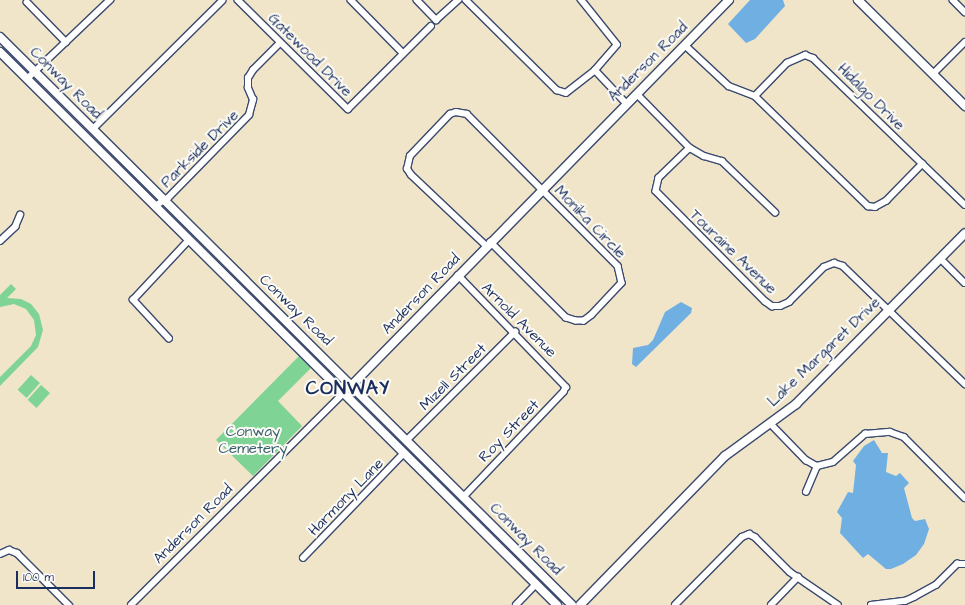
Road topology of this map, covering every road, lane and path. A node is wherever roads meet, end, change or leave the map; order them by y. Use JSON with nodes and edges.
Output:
{"nodes":[{"id":1,"x":110,"y":0,"type":"edge"},
{"id":2,"x":238,"y":0,"type":"edge"},
{"id":3,"x":351,"y":0,"type":"edge"},
{"id":4,"x":417,"y":0,"type":"edge"},
{"id":5,"x":458,"y":0,"type":"edge"},
{"id":6,"x":466,"y":0,"type":"edge"},
{"id":7,"x":581,"y":0,"type":"edge"},
{"id":8,"x":729,"y":0,"type":"edge"},
{"id":9,"x":858,"y":0,"type":"edge"},
{"id":10,"x":953,"y":0,"type":"edge"},
{"id":11,"x":222,"y":1,"type":"dead end"},
{"id":12,"x":27,"y":2,"type":"dead end"},
{"id":13,"x":965,"y":12,"type":"edge"},
{"id":14,"x":431,"y":26,"type":"dead end"},
{"id":15,"x":0,"y":37,"type":"edge"},
{"id":16,"x":66,"y":42,"type":"junction"},
{"id":17,"x":965,"y":42,"type":"edge"},
{"id":18,"x":280,"y":43,"type":"junction"},
{"id":19,"x":685,"y":45,"type":"junction"},
{"id":20,"x":0,"y":52,"type":"edge"},
{"id":21,"x":404,"y":53,"type":"junction"},
{"id":22,"x":595,"y":70,"type":"junction"},
{"id":23,"x":34,"y":71,"type":"junction"},
{"id":24,"x":933,"y":74,"type":"junction"},
{"id":25,"x":27,"y":79,"type":"junction"},
{"id":26,"x":636,"y":94,"type":"junction"},
{"id":27,"x":755,"y":96,"type":"junction"},
{"id":28,"x":627,"y":104,"type":"junction"},
{"id":29,"x":965,"y":106,"type":"edge"},
{"id":30,"x":64,"y":115,"type":"junction"},
{"id":31,"x":93,"y":129,"type":"junction"},
{"id":32,"x":96,"y":148,"type":"junction"},
{"id":33,"x":690,"y":148,"type":"junction"},
{"id":34,"x":126,"y":162,"type":"junction"},
{"id":35,"x":922,"y":164,"type":"junction"},
{"id":36,"x":542,"y":190,"type":"junction"},
{"id":37,"x":164,"y":200,"type":"junction"},
{"id":38,"x":965,"y":205,"type":"edge"},
{"id":39,"x":155,"y":206,"type":"junction"},
{"id":40,"x":775,"y":212,"type":"dead end"},
{"id":41,"x":20,"y":215,"type":"dead end"},
{"id":42,"x":965,"y":233,"type":"edge"},
{"id":43,"x":189,"y":240,"type":"junction"},
{"id":44,"x":0,"y":242,"type":"edge"},
{"id":45,"x":488,"y":244,"type":"junction"},
{"id":46,"x":221,"y":257,"type":"junction"},
{"id":47,"x":940,"y":258,"type":"junction"},
{"id":48,"x":458,"y":275,"type":"junction"},
{"id":49,"x":965,"y":283,"type":"edge"},
{"id":50,"x":270,"y":304,"type":"junction"},
{"id":51,"x":260,"y":309,"type":"junction"},
{"id":52,"x":889,"y":310,"type":"junction"},
{"id":53,"x":515,"y":332,"type":"junction"},
{"id":54,"x":169,"y":339,"type":"dead end"},
{"id":55,"x":563,"y":381,"type":"joint"},
{"id":56,"x":965,"y":384,"type":"edge"},
{"id":57,"x":352,"y":385,"type":"junction"},
{"id":58,"x":345,"y":392,"type":"junction"},
{"id":59,"x":770,"y":423,"type":"junction"},
{"id":60,"x":407,"y":440,"type":"junction"},
{"id":61,"x":404,"y":453,"type":"junction"},
{"id":62,"x":429,"y":463,"type":"junction"},
{"id":63,"x":817,"y":466,"type":"junction"},
{"id":64,"x":806,"y":492,"type":"dead end"},
{"id":65,"x":464,"y":497,"type":"junction"},
{"id":66,"x":965,"y":498,"type":"edge"},
{"id":67,"x":0,"y":554,"type":"edge"},
{"id":68,"x":303,"y":558,"type":"dead end"},
{"id":69,"x":964,"y":563,"type":"edge"},
{"id":70,"x":798,"y":577,"type":"junction"},
{"id":71,"x":536,"y":584,"type":"junction"},
{"id":72,"x":69,"y":605,"type":"edge"},
{"id":73,"x":131,"y":605,"type":"edge"},
{"id":74,"x":516,"y":605,"type":"edge"},
{"id":75,"x":557,"y":605,"type":"edge"},
{"id":76,"x":572,"y":605,"type":"edge"},
{"id":77,"x":580,"y":605,"type":"edge"},
{"id":78,"x":675,"y":605,"type":"edge"},
{"id":79,"x":770,"y":605,"type":"edge"},
{"id":80,"x":838,"y":605,"type":"edge"},
{"id":81,"x":871,"y":605,"type":"edge"}],
"edges":[{"from":1,"to":16,"type":"street"},
{"from":2,"to":18,"type":"street","name":"Gatewood Drive"},
{"from":3,"to":21,"type":"street"},
{"from":4,"to":5,"type":"street"},
{"from":6,"to":22,"type":"street"},
{"from":7,"to":22,"type":"street"},
{"from":8,"to":19,"type":"main road","name":"Anderson Road"},
{"from":9,"to":24,"type":"main road"},
{"from":10,"to":13,"type":"street"},
{"from":11,"to":31,"type":"street"},
{"from":12,"to":16,"type":"street"},
{"from":14,"to":21,"type":"street"},
{"from":15,"to":23,"type":"main road","name":"Conway Road"},
{"from":16,"to":23,"type":"street"},
{"from":17,"to":24,"type":"street"},
{"from":18,"to":21,"type":"street","name":"Gatewood Drive"},
{"from":18,"to":37,"type":"street","name":"Parkside Drive"},
{"from":19,"to":26,"type":"main road","name":"Anderson Road"},
{"from":19,"to":27,"type":"street"},
{"from":20,"to":25,"type":"main road","name":"Conway Road"},
{"from":22,"to":28,"type":"street"},
{"from":23,"to":25,"type":"street"},
{"from":23,"to":31,"type":"main road","name":"Conway Road"},
{"from":24,"to":29,"type":"main road"},
{"from":25,"to":30,"type":"main road","name":"Conway Road"},
{"from":26,"to":28,"type":"main road","name":"Anderson Road"},
{"from":26,"to":33,"type":"street"},
{"from":27,"to":35,"type":"street","name":"Hidalgo Drive"},
{"from":27,"to":35,"type":"street"},
{"from":28,"to":36,"type":"main road","name":"Anderson Road"},
{"from":30,"to":31,"type":"main road"},
{"from":30,"to":32,"type":"main road","name":"Conway Road"},
{"from":31,"to":34,"type":"main road","name":"Conway Road"},
{"from":32,"to":34,"type":"main road"},
{"from":32,"to":39,"type":"main road","name":"Conway Road"},
{"from":33,"to":40,"type":"street"},
{"from":33,"to":52,"type":"street","name":"Touraine Avenue"},
{"from":34,"to":37,"type":"main road","name":"Conway Road"},
{"from":35,"to":38,"type":"street","name":"Hidalgo Drive"},
{"from":36,"to":45,"type":"main road","name":"Anderson Road"},
{"from":36,"to":45,"type":"street","name":"Monika Circle"},
{"from":36,"to":45,"type":"street"},
{"from":37,"to":39,"type":"street","name":"Parkside Drive"},
{"from":37,"to":46,"type":"main road","name":"Conway Road"},
{"from":39,"to":43,"type":"main road","name":"Conway Road"},
{"from":41,"to":44,"type":"street"},
{"from":42,"to":47,"type":"main road","name":"Lake Margaret Drive"},
{"from":43,"to":46,"type":"main road"},
{"from":43,"to":51,"type":"main road","name":"Conway Road"},
{"from":43,"to":54,"type":"street"},
{"from":45,"to":48,"type":"main road","name":"Anderson Road"},
{"from":46,"to":50,"type":"main road","name":"Conway Road"},
{"from":47,"to":49,"type":"street"},
{"from":47,"to":52,"type":"main road","name":"Lake Margaret Drive"},
{"from":48,"to":53,"type":"street","name":"Arnold Avenue"},
{"from":48,"to":57,"type":"main road","name":"Anderson Road"},
{"from":50,"to":51,"type":"street"},
{"from":50,"to":57,"type":"main road","name":"Conway Road"},
{"from":51,"to":58,"type":"main road","name":"Conway Road"},
{"from":52,"to":56,"type":"street","name":"Touraine Avenue"},
{"from":52,"to":59,"type":"main road","name":"Lake Margaret Drive"},
{"from":53,"to":55,"type":"street","name":"Arnold Avenue"},
{"from":53,"to":60,"type":"street","name":"Mizell Street"},
{"from":55,"to":65,"type":"street","name":"Roy Street"},
{"from":57,"to":58,"type":"main road","name":"Anderson Road"},
{"from":57,"to":60,"type":"main road","name":"Conway Road"},
{"from":58,"to":61,"type":"main road","name":"Conway Road"},
{"from":58,"to":73,"type":"street","name":"Anderson Road"},
{"from":59,"to":63,"type":"street"},
{"from":59,"to":77,"type":"main road","name":"Lake Margaret Drive"},
{"from":60,"to":62,"type":"main road","name":"Conway Road"},
{"from":61,"to":62,"type":"main road"},
{"from":61,"to":68,"type":"street","name":"Harmony Lane"},
{"from":61,"to":71,"type":"main road","name":"Conway Road"},
{"from":62,"to":65,"type":"main road","name":"Conway Road"},
{"from":63,"to":64,"type":"street"},
{"from":63,"to":66,"type":"street"},
{"from":65,"to":76,"type":"main road","name":"Conway Road"},
{"from":67,"to":72,"type":"street"},
{"from":69,"to":81,"type":"street"},
{"from":70,"to":78,"type":"street"},
{"from":70,"to":79,"type":"street"},
{"from":70,"to":80,"type":"street"},
{"from":71,"to":74,"type":"street"},
{"from":71,"to":75,"type":"main road","name":"Conway Road"}]}
